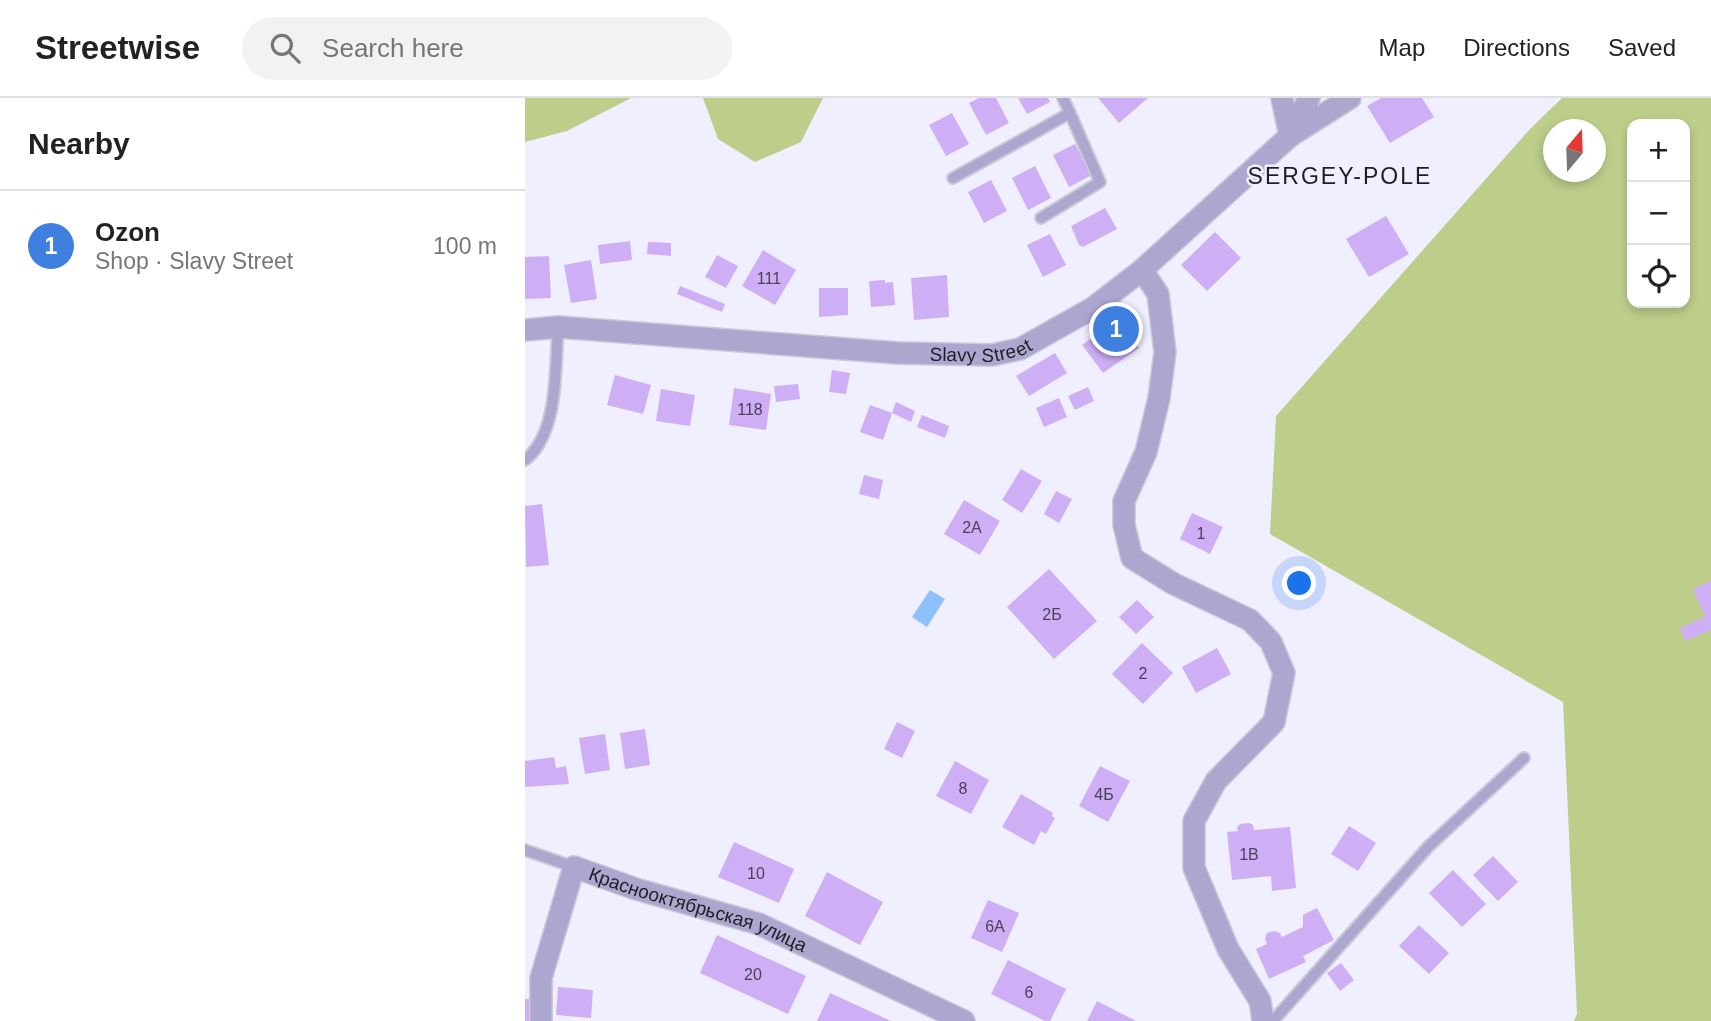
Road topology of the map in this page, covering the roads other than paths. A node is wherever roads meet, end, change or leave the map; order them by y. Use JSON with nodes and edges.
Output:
{"nodes":[{"id":1,"x":1063,"y":98,"type":"edge"},
{"id":2,"x":1282,"y":98,"type":"edge"},
{"id":3,"x":1309,"y":98,"type":"edge"},
{"id":4,"x":1350,"y":98,"type":"edge"},
{"id":5,"x":1070,"y":113,"type":"junction"},
{"id":6,"x":1290,"y":136,"type":"junction"},
{"id":7,"x":953,"y":178,"type":"dead end"},
{"id":8,"x":1041,"y":218,"type":"dead end"},
{"id":9,"x":1142,"y":270,"type":"junction"},
{"id":10,"x":558,"y":327,"type":"junction"},
{"id":11,"x":525,"y":330,"type":"edge"},
{"id":12,"x":525,"y":460,"type":"edge"},
{"id":13,"x":1524,"y":758,"type":"dead end"},
{"id":14,"x":525,"y":850,"type":"edge"},
{"id":15,"x":574,"y":867,"type":"junction"},
{"id":16,"x":541,"y":1021,"type":"edge"},
{"id":17,"x":964,"y":1021,"type":"edge"},
{"id":18,"x":1263,"y":1021,"type":"edge"},
{"id":19,"x":1273,"y":1021,"type":"edge"}],
"edges":[{"from":1,"to":5,"type":"lane"},
{"from":2,"to":6,"type":"street"},
{"from":3,"to":6,"type":"street"},
{"from":4,"to":6,"type":"street","name":"Slavy Street"},
{"from":5,"to":7,"type":"lane"},
{"from":5,"to":8,"type":"lane"},
{"from":6,"to":9,"type":"street","name":"Slavy Street"},
{"from":9,"to":10,"type":"street","name":"Slavy Street"},
{"from":9,"to":18,"type":"street"},
{"from":10,"to":11,"type":"street","name":"Slavy Street"},
{"from":10,"to":12,"type":"lane"},
{"from":13,"to":19,"type":"lane"},
{"from":14,"to":15,"type":"lane"},
{"from":15,"to":16,"type":"street","name":"Краснооктябрьская улица"},
{"from":15,"to":17,"type":"street","name":"Краснооктябрьская улица"}]}
